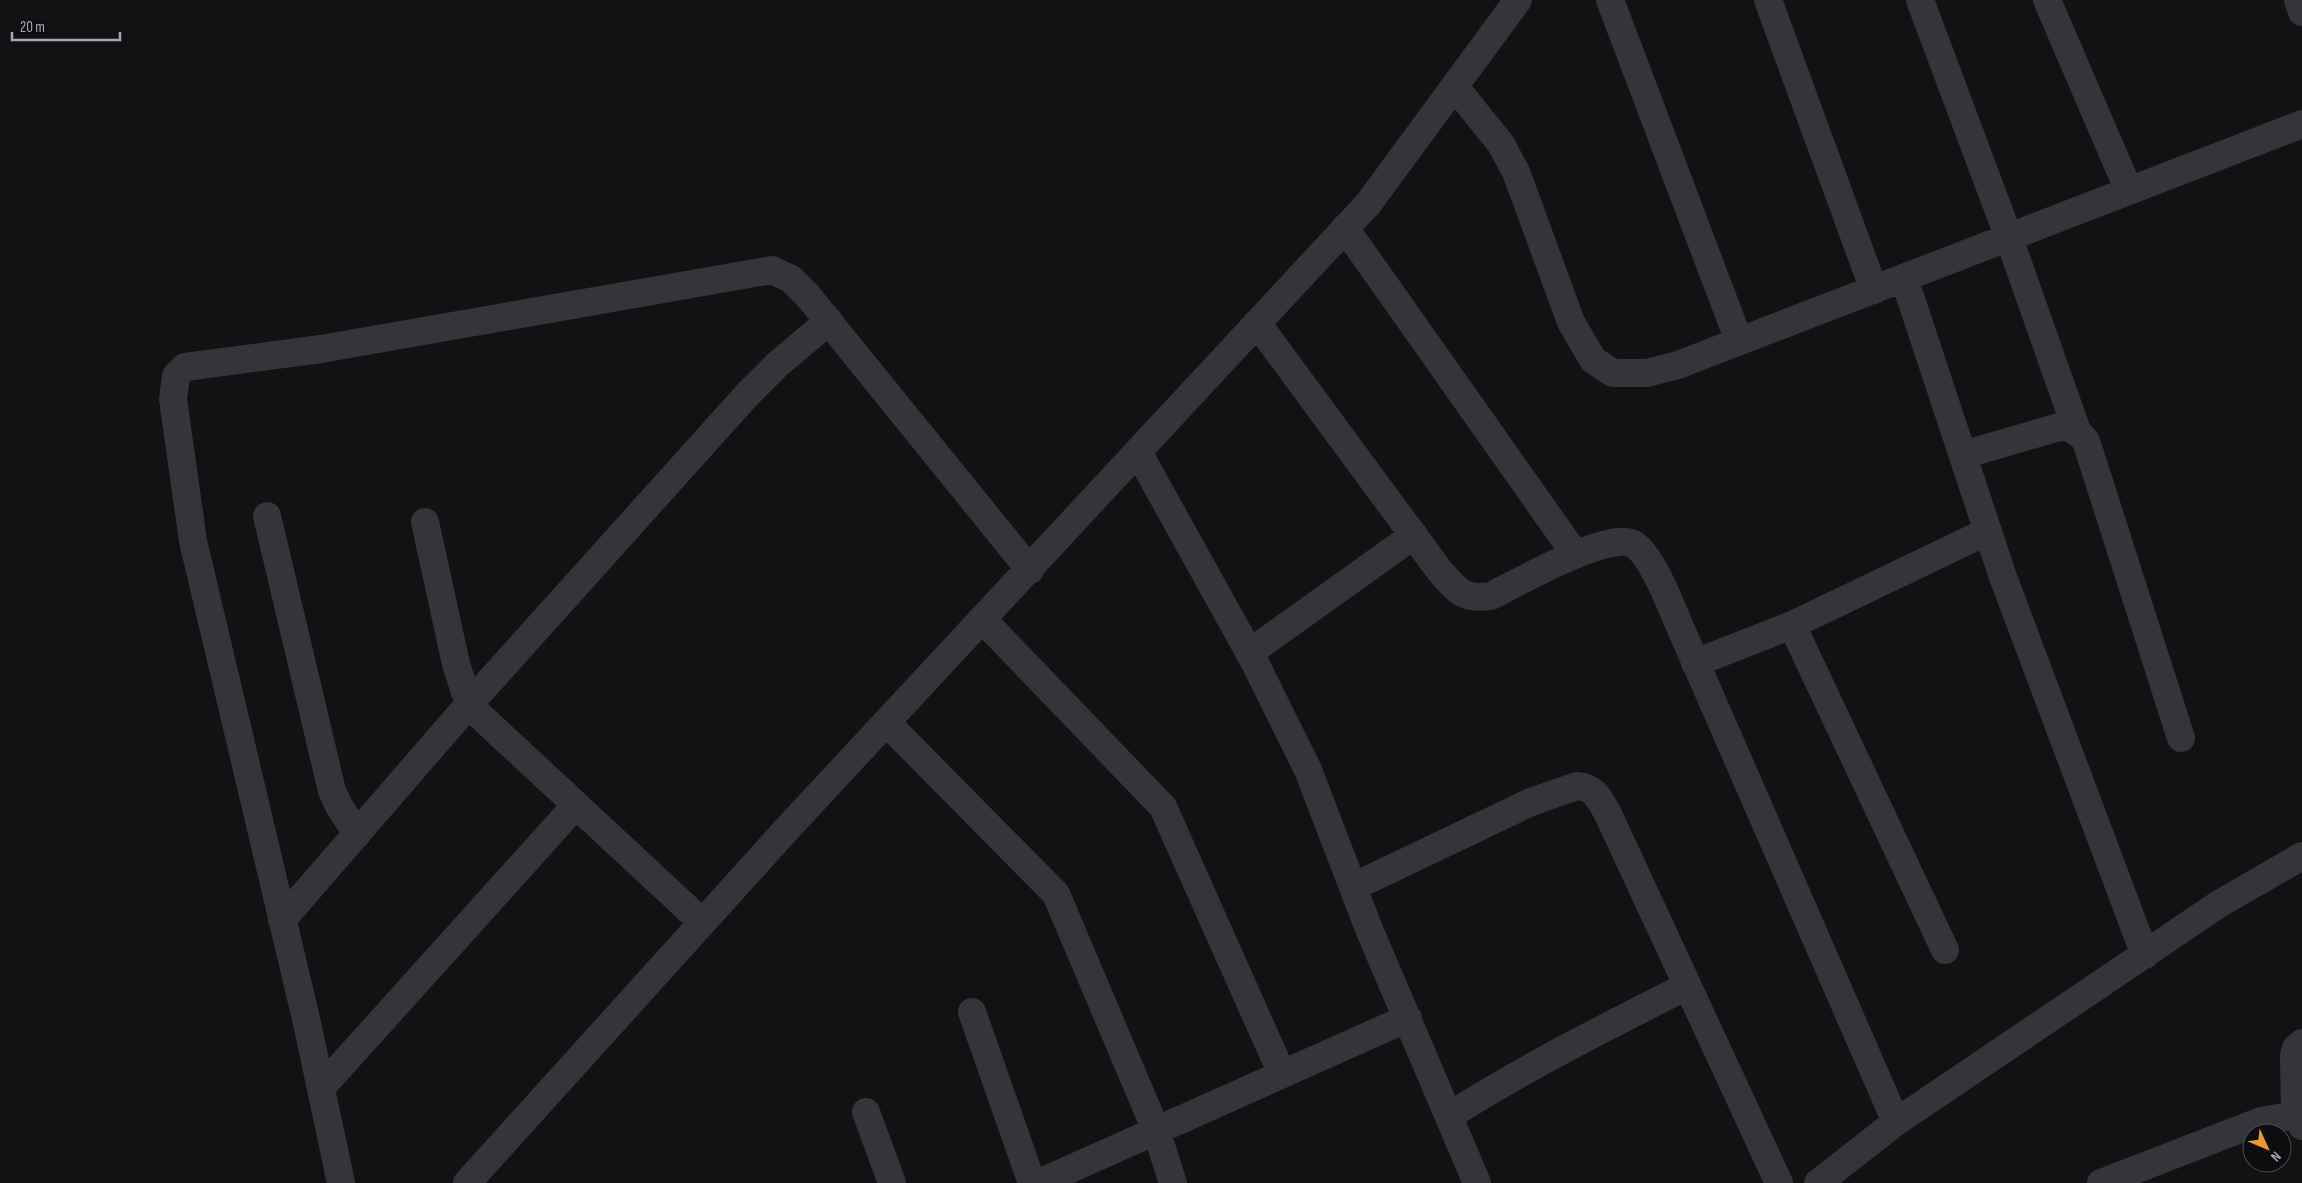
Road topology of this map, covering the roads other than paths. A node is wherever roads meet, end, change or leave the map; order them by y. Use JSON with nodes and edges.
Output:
{"nodes":[{"id":1,"x":1518,"y":0,"type":"edge"},
{"id":2,"x":1610,"y":0,"type":"edge"},
{"id":3,"x":1768,"y":0,"type":"edge"},
{"id":4,"x":1920,"y":0,"type":"edge"},
{"id":5,"x":2046,"y":0,"type":"edge"},
{"id":6,"x":2298,"y":0,"type":"edge"},
{"id":7,"x":2302,"y":12,"type":"edge"},
{"id":8,"x":1455,"y":88,"type":"junction"},
{"id":9,"x":2302,"y":124,"type":"edge"},
{"id":10,"x":2129,"y":191,"type":"junction"},
{"id":11,"x":1345,"y":228,"type":"junction"},
{"id":12,"x":2009,"y":238,"type":"junction"},
{"id":13,"x":1904,"y":278,"type":"junction"},
{"id":14,"x":1874,"y":290,"type":"junction"},
{"id":15,"x":829,"y":321,"type":"junction"},
{"id":16,"x":1257,"y":323,"type":"junction"},
{"id":17,"x":1739,"y":341,"type":"junction"},
{"id":18,"x":2077,"y":431,"type":"junction"},
{"id":19,"x":1138,"y":452,"type":"junction"},
{"id":20,"x":1963,"y":455,"type":"junction"},
{"id":21,"x":267,"y":516,"type":"dead end"},
{"id":22,"x":425,"y":522,"type":"dead end"},
{"id":23,"x":1988,"y":531,"type":"junction"},
{"id":24,"x":1414,"y":535,"type":"junction"},
{"id":25,"x":1575,"y":554,"type":"junction"},
{"id":26,"x":1030,"y":570,"type":"junction"},
{"id":27,"x":983,"y":620,"type":"junction"},
{"id":28,"x":1792,"y":626,"type":"junction"},
{"id":29,"x":1249,"y":653,"type":"junction"},
{"id":30,"x":1696,"y":663,"type":"junction"},
{"id":31,"x":470,"y":703,"type":"junction"},
{"id":32,"x":887,"y":723,"type":"junction"},
{"id":33,"x":2181,"y":738,"type":"dead end"},
{"id":34,"x":576,"y":805,"type":"junction"},
{"id":35,"x":357,"y":834,"type":"junction"},
{"id":36,"x":2302,"y":856,"type":"edge"},
{"id":37,"x":1353,"y":887,"type":"junction"},
{"id":38,"x":282,"y":920,"type":"junction"},
{"id":39,"x":702,"y":922,"type":"junction"},
{"id":40,"x":1944,"y":950,"type":"dead end"},
{"id":41,"x":2145,"y":955,"type":"junction"},
{"id":42,"x":1687,"y":986,"type":"junction"},
{"id":43,"x":972,"y":1012,"type":"dead end"},
{"id":44,"x":1408,"y":1018,"type":"junction"},
{"id":45,"x":2302,"y":1043,"type":"edge"},
{"id":46,"x":1282,"y":1074,"type":"junction"},
{"id":47,"x":320,"y":1088,"type":"junction"},
{"id":48,"x":866,"y":1112,"type":"dead end"},
{"id":49,"x":1450,"y":1116,"type":"junction"},
{"id":50,"x":2298,"y":1121,"type":"edge"},
{"id":51,"x":1896,"y":1122,"type":"junction"},
{"id":52,"x":1156,"y":1130,"type":"junction"},
{"id":53,"x":341,"y":1183,"type":"edge"},
{"id":54,"x":467,"y":1183,"type":"edge"},
{"id":55,"x":892,"y":1183,"type":"edge"},
{"id":56,"x":1032,"y":1183,"type":"edge"},
{"id":57,"x":1039,"y":1183,"type":"edge"},
{"id":58,"x":1173,"y":1183,"type":"edge"},
{"id":59,"x":1477,"y":1183,"type":"edge"},
{"id":60,"x":1779,"y":1183,"type":"edge"},
{"id":61,"x":1818,"y":1183,"type":"edge"},
{"id":62,"x":2101,"y":1183,"type":"edge"}],
"edges":[{"from":1,"to":8,"type":"street"},
{"from":2,"to":17,"type":"street"},
{"from":3,"to":14,"type":"street"},
{"from":4,"to":12,"type":"street"},
{"from":5,"to":10,"type":"street"},
{"from":6,"to":7,"type":"street"},
{"from":8,"to":11,"type":"street"},
{"from":8,"to":17,"type":"street"},
{"from":9,"to":10,"type":"street"},
{"from":10,"to":12,"type":"street"},
{"from":11,"to":16,"type":"street"},
{"from":11,"to":25,"type":"street"},
{"from":12,"to":13,"type":"street"},
{"from":12,"to":18,"type":"street"},
{"from":13,"to":14,"type":"street"},
{"from":13,"to":20,"type":"street"},
{"from":14,"to":17,"type":"street"},
{"from":15,"to":26,"type":"street"},
{"from":15,"to":31,"type":"street"},
{"from":15,"to":38,"type":"street"},
{"from":16,"to":19,"type":"street"},
{"from":16,"to":24,"type":"street"},
{"from":18,"to":20,"type":"street"},
{"from":18,"to":33,"type":"street"},
{"from":19,"to":26,"type":"street"},
{"from":19,"to":29,"type":"street"},
{"from":20,"to":23,"type":"street"},
{"from":21,"to":35,"type":"street"},
{"from":22,"to":31,"type":"street"},
{"from":23,"to":28,"type":"street"},
{"from":23,"to":41,"type":"street"},
{"from":24,"to":25,"type":"street"},
{"from":24,"to":29,"type":"street"},
{"from":25,"to":30,"type":"street"},
{"from":26,"to":27,"type":"street"},
{"from":27,"to":32,"type":"street"},
{"from":27,"to":46,"type":"street"},
{"from":28,"to":30,"type":"street"},
{"from":28,"to":40,"type":"street"},
{"from":29,"to":37,"type":"street"},
{"from":30,"to":51,"type":"street"},
{"from":31,"to":34,"type":"street"},
{"from":31,"to":35,"type":"street"},
{"from":32,"to":39,"type":"street"},
{"from":32,"to":52,"type":"street"},
{"from":34,"to":39,"type":"street"},
{"from":34,"to":47,"type":"street"},
{"from":35,"to":38,"type":"street"},
{"from":36,"to":41,"type":"street"},
{"from":37,"to":42,"type":"street"},
{"from":37,"to":44,"type":"street"},
{"from":38,"to":47,"type":"street"},
{"from":39,"to":54,"type":"street"},
{"from":41,"to":51,"type":"street"},
{"from":42,"to":49,"type":"street"},
{"from":42,"to":60,"type":"street"},
{"from":43,"to":56,"type":"street"},
{"from":44,"to":46,"type":"street"},
{"from":44,"to":49,"type":"street"},
{"from":45,"to":50,"type":"street"},
{"from":46,"to":52,"type":"street"},
{"from":47,"to":53,"type":"street"},
{"from":48,"to":55,"type":"street"},
{"from":49,"to":59,"type":"street"},
{"from":50,"to":62,"type":"street"},
{"from":51,"to":61,"type":"street"},
{"from":52,"to":57,"type":"street"},
{"from":52,"to":58,"type":"street"}]}
